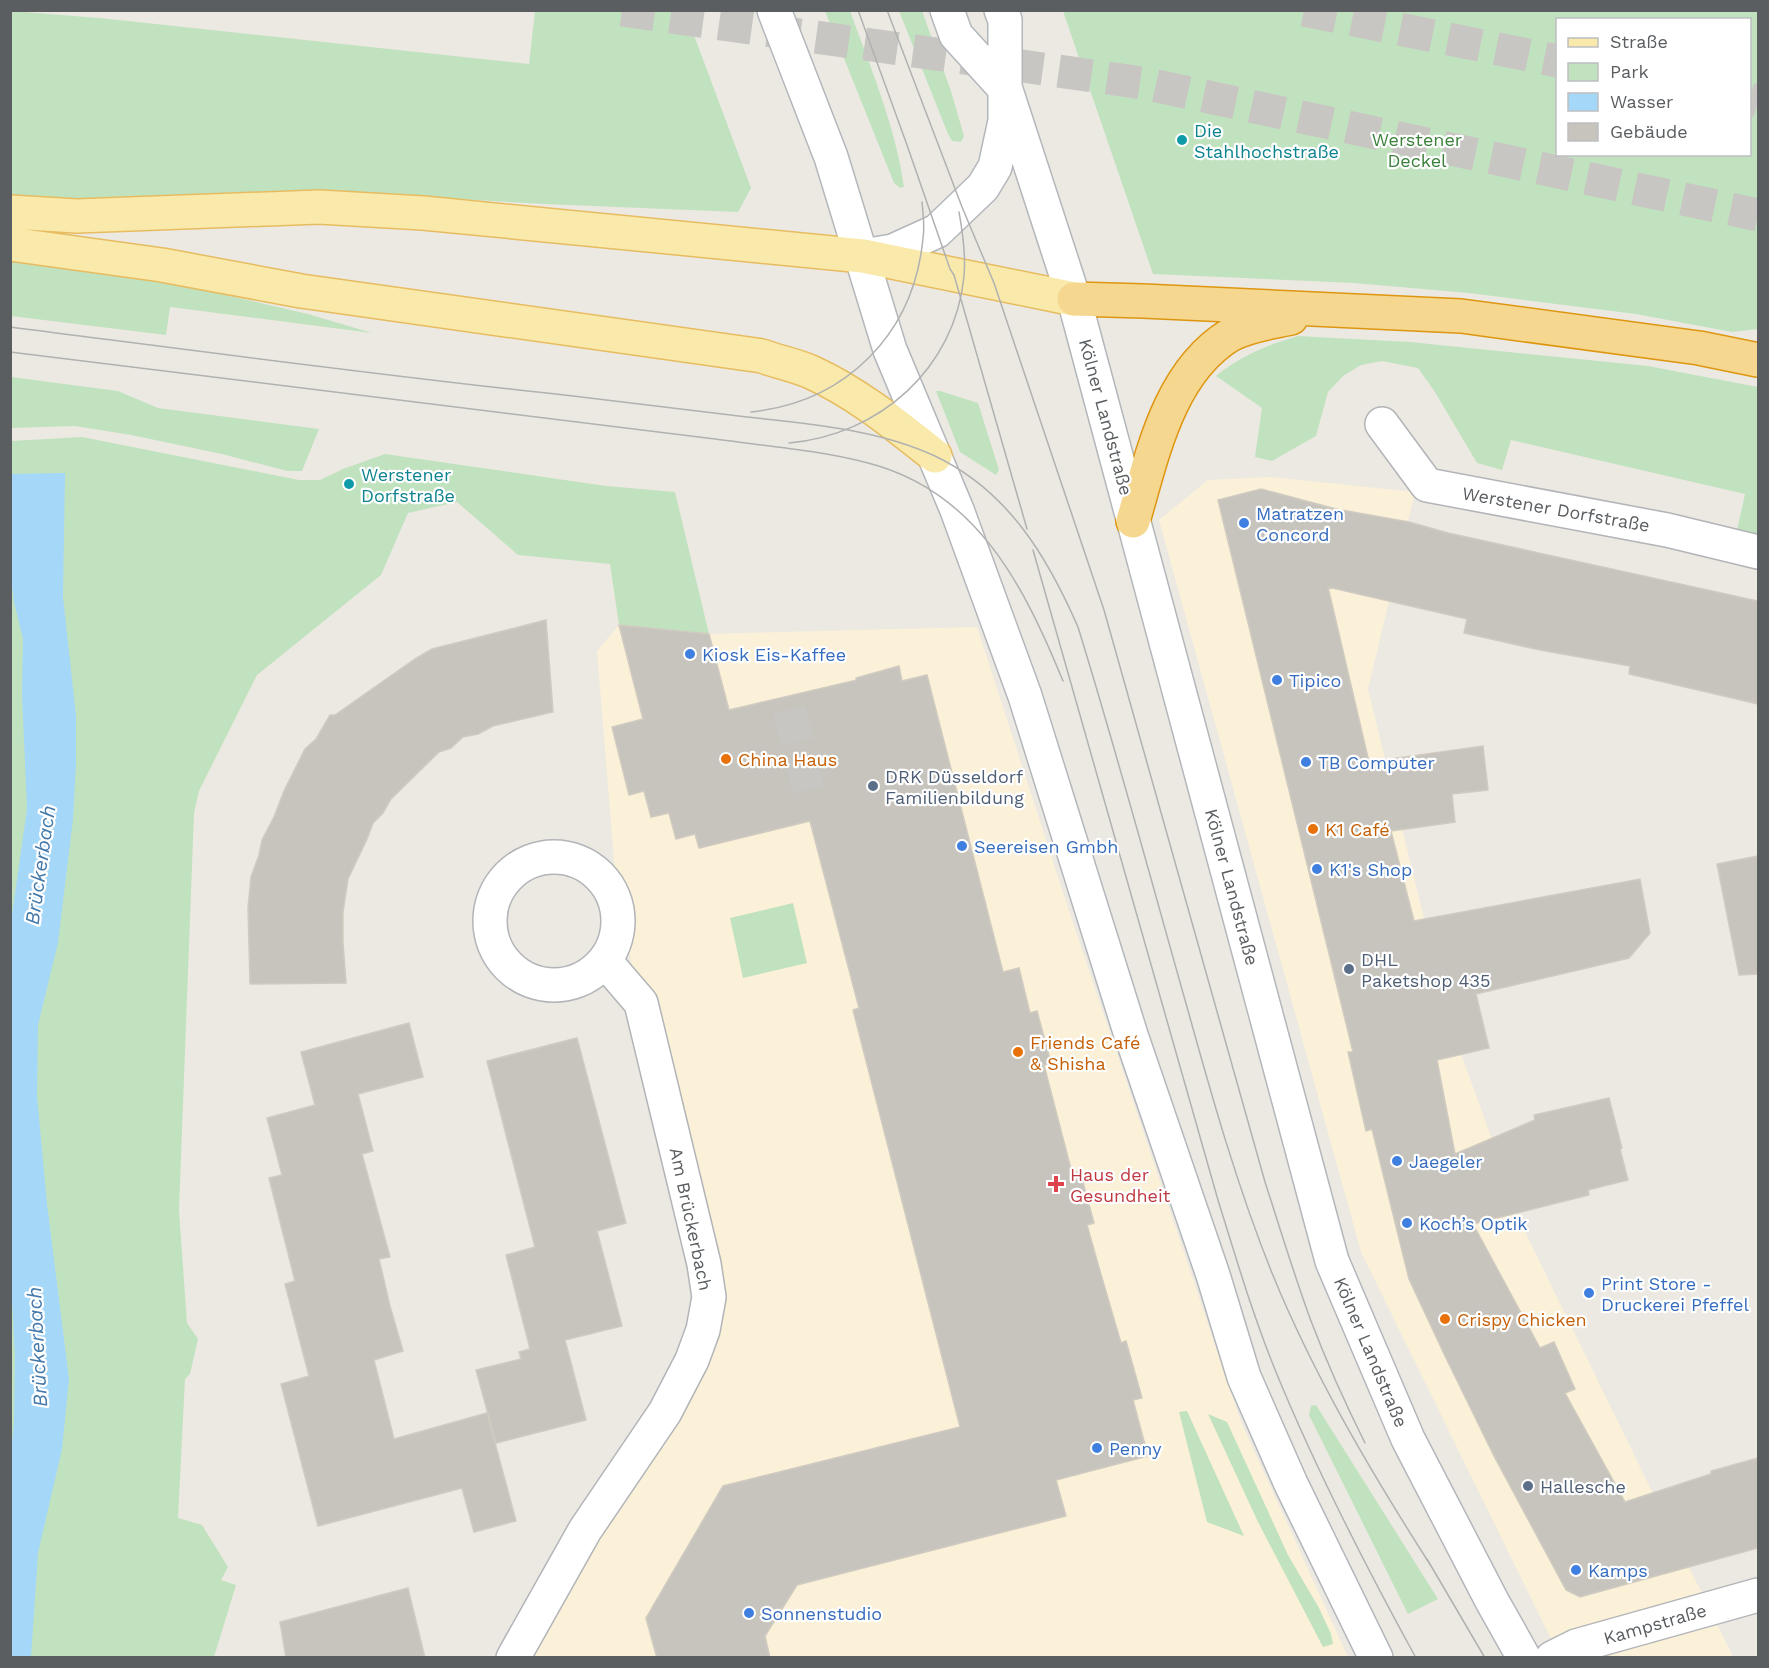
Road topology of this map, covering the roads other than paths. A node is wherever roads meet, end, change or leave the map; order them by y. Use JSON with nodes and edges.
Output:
{"nodes":[{"id":1,"x":774,"y":10,"type":"edge"},
{"id":2,"x":947,"y":10,"type":"edge"},
{"id":3,"x":1001,"y":10,"type":"edge"},
{"id":4,"x":1006,"y":90,"type":"junction"},
{"id":5,"x":10,"y":212,"type":"edge"},
{"id":6,"x":10,"y":244,"type":"edge"},
{"id":7,"x":862,"y":256,"type":"junction"},
{"id":8,"x":1074,"y":299,"type":"junction"},
{"id":9,"x":1334,"y":310,"type":"junction"},
{"id":10,"x":1758,"y":360,"type":"edge"},
{"id":11,"x":1382,"y":424,"type":"dead end"},
{"id":12,"x":935,"y":456,"type":"junction"},
{"id":13,"x":1133,"y":521,"type":"junction"},
{"id":14,"x":1758,"y":552,"type":"edge"},
{"id":15,"x":605,"y":961,"type":"dead end"},
{"id":16,"x":1758,"y":1595,"type":"edge"},
{"id":17,"x":513,"y":1658,"type":"edge"},
{"id":18,"x":1376,"y":1658,"type":"edge"},
{"id":19,"x":1524,"y":1658,"type":"edge"},
{"id":20,"x":1552,"y":1658,"type":"edge"}],
"edges":[{"from":1,"to":7,"type":"main road"},
{"from":2,"to":4,"type":"main road","name":"Kölner Landstraße"},
{"from":3,"to":4,"type":"main road","name":"Kölner Landstraße"},
{"from":4,"to":7,"type":"main road","name":"Kölner Landstraße"},
{"from":4,"to":8,"type":"main road","name":"Kölner Landstraße"},
{"from":5,"to":7,"type":"main road"},
{"from":6,"to":12,"type":"main road"},
{"from":7,"to":8,"type":"main road"},
{"from":7,"to":12,"type":"main road"},
{"from":8,"to":9,"type":"highway"},
{"from":8,"to":13,"type":"main road","name":"Kölner Landstraße"},
{"from":9,"to":10,"type":"highway"},
{"from":9,"to":13,"type":"highway"},
{"from":11,"to":14,"type":"main road","name":"Werstener Dorfstraße"},
{"from":12,"to":18,"type":"main road"},
{"from":13,"to":19,"type":"main road","name":"Kölner Landstraße"},
{"from":15,"to":17,"type":"main road","name":"Am Brückerbach"},
{"from":16,"to":20,"type":"main road","name":"Kampstraße"}]}
